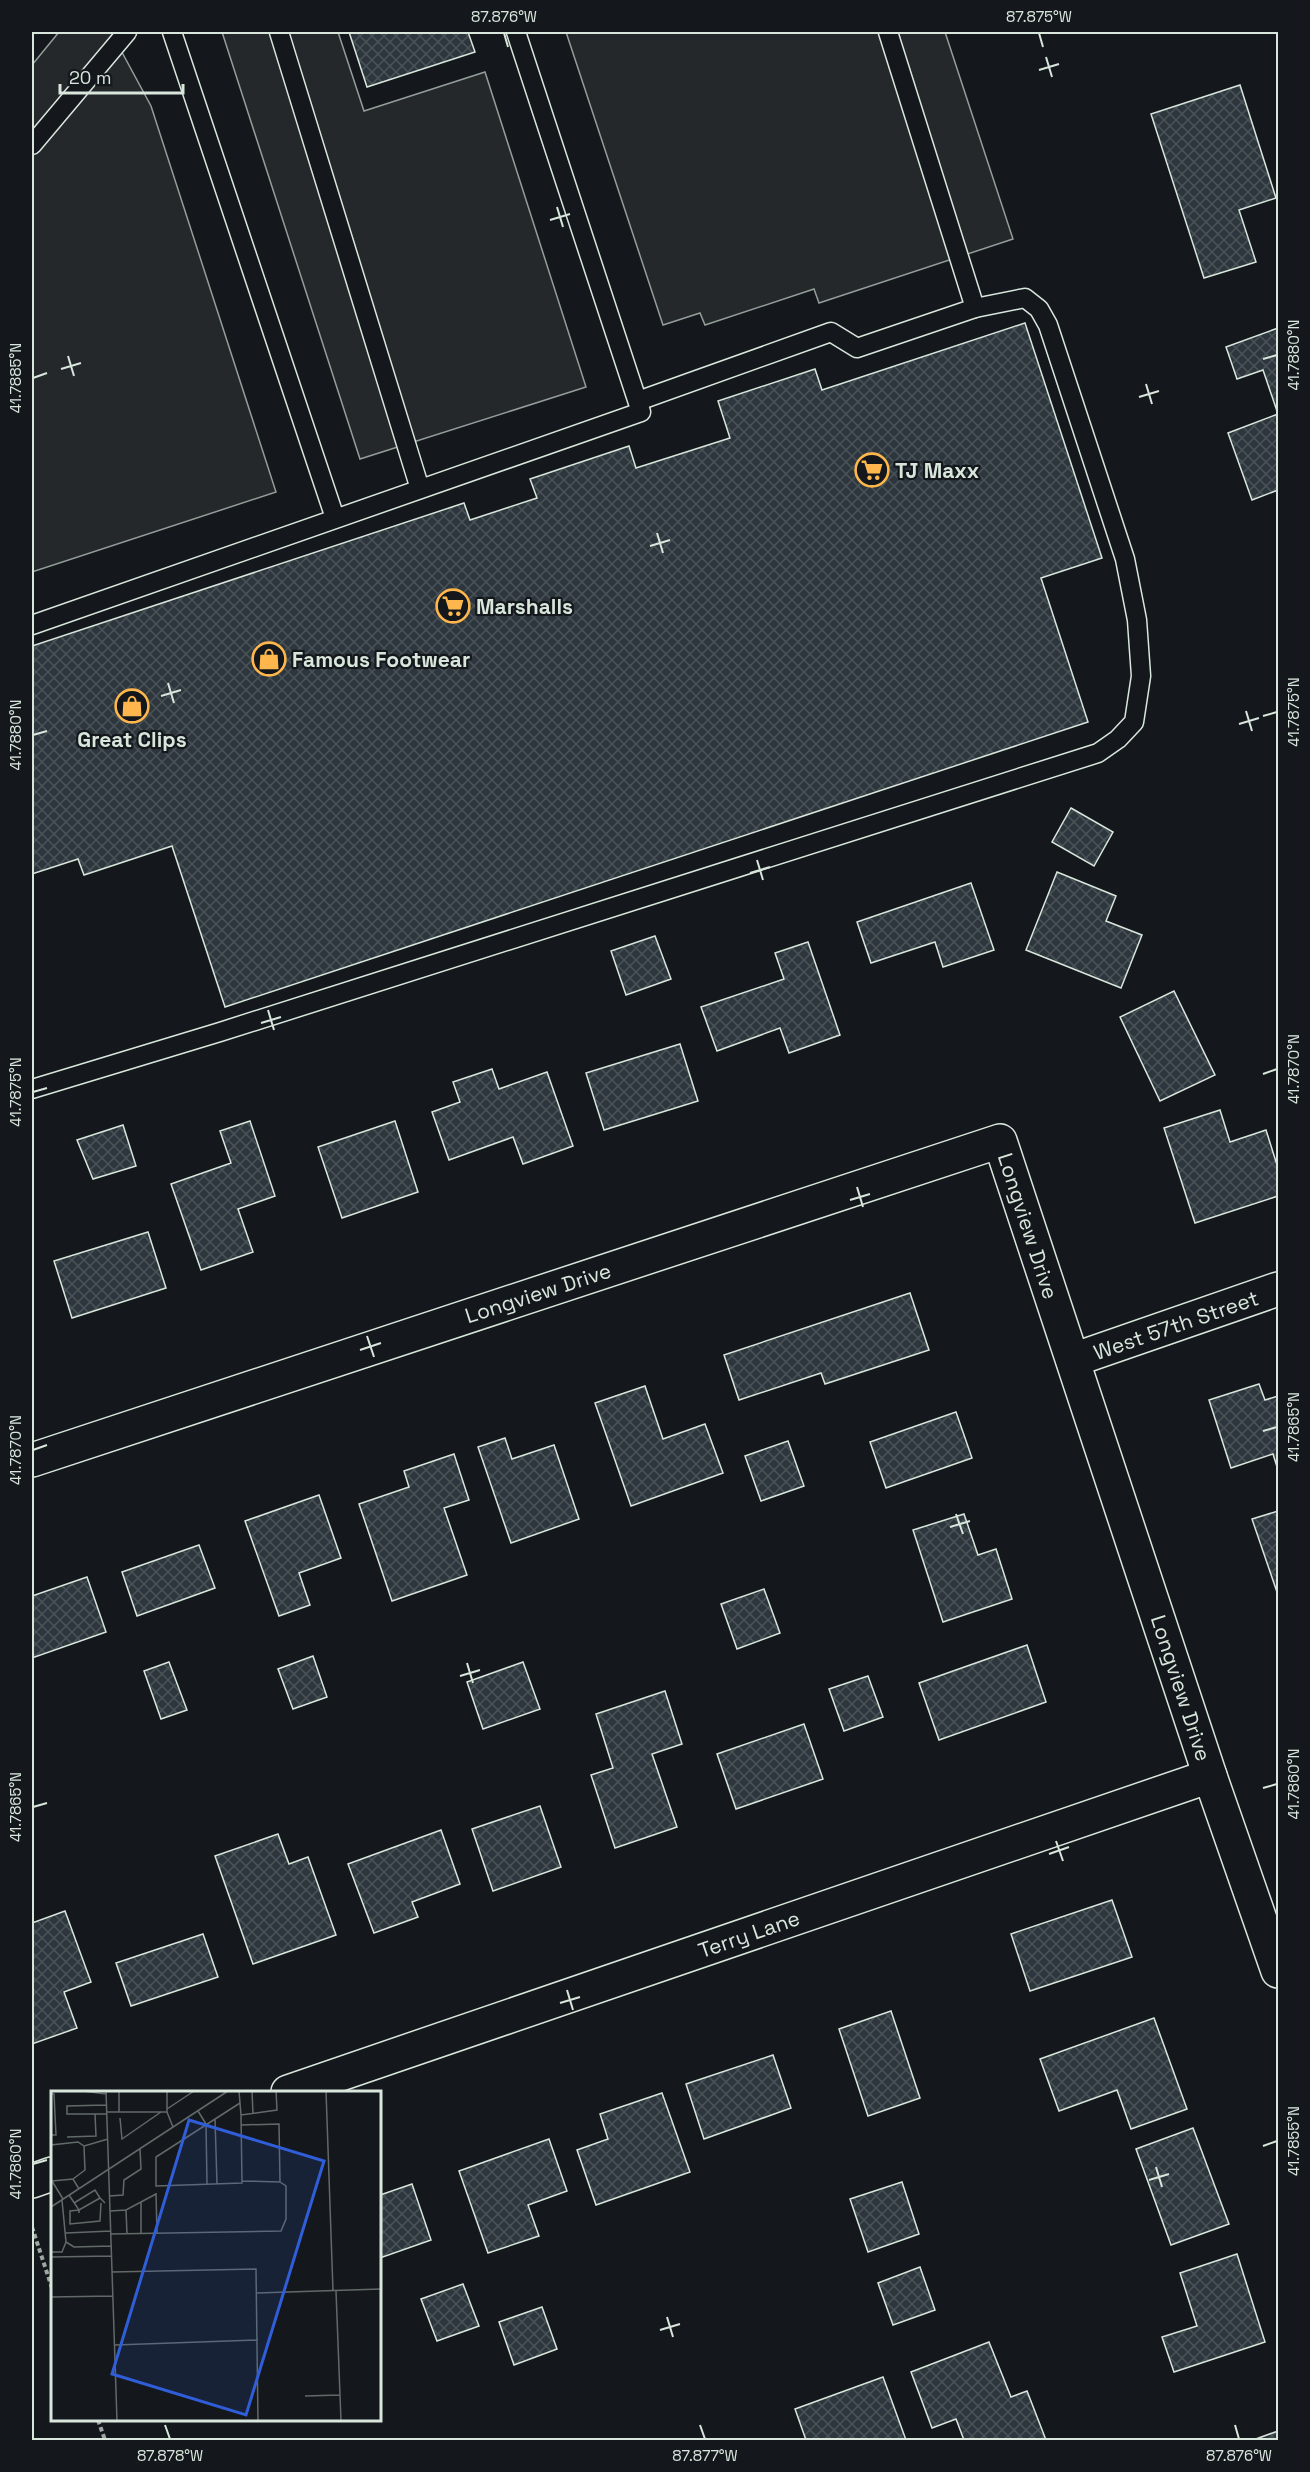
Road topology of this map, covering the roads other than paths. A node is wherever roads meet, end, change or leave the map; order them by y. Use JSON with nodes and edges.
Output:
{"nodes":[{"id":1,"x":127,"y":32,"type":"edge"},
{"id":2,"x":172,"y":32,"type":"edge"},
{"id":3,"x":279,"y":32,"type":"edge"},
{"id":4,"x":516,"y":32,"type":"edge"},
{"id":5,"x":888,"y":32,"type":"edge"},
{"id":6,"x":32,"y":145,"type":"edge"},
{"id":7,"x":975,"y":308,"type":"junction"},
{"id":8,"x":638,"y":402,"type":"junction"},
{"id":9,"x":420,"y":489,"type":"junction"},
{"id":10,"x":335,"y":518,"type":"junction"},
{"id":11,"x":32,"y":625,"type":"edge"},
{"id":12,"x":32,"y":1089,"type":"edge"},
{"id":13,"x":1278,"y":1289,"type":"edge"},
{"id":14,"x":1072,"y":1360,"type":"junction"},
{"id":15,"x":32,"y":1460,"type":"edge"},
{"id":16,"x":1210,"y":1776,"type":"junction"},
{"id":17,"x":1278,"y":1971,"type":"edge"},
{"id":18,"x":291,"y":2091,"type":"edge"},
{"id":19,"x":51,"y":2174,"type":"edge"},
{"id":20,"x":32,"y":2181,"type":"edge"}],
"edges":[{"from":1,"to":6,"type":"lane"},
{"from":2,"to":10,"type":"lane"},
{"from":3,"to":9,"type":"lane"},
{"from":4,"to":8,"type":"lane"},
{"from":5,"to":7,"type":"lane"},
{"from":7,"to":8,"type":"lane"},
{"from":7,"to":12,"type":"lane"},
{"from":8,"to":9,"type":"lane"},
{"from":9,"to":10,"type":"lane"},
{"from":10,"to":11,"type":"lane"},
{"from":13,"to":14,"type":"street","name":"West 57th Street"},
{"from":14,"to":15,"type":"street","name":"Longview Drive"},
{"from":14,"to":16,"type":"street","name":"Longview Drive"},
{"from":16,"to":17,"type":"street","name":"Longview Drive"},
{"from":16,"to":18,"type":"street","name":"Terry Lane"},
{"from":19,"to":20,"type":"street"}]}
